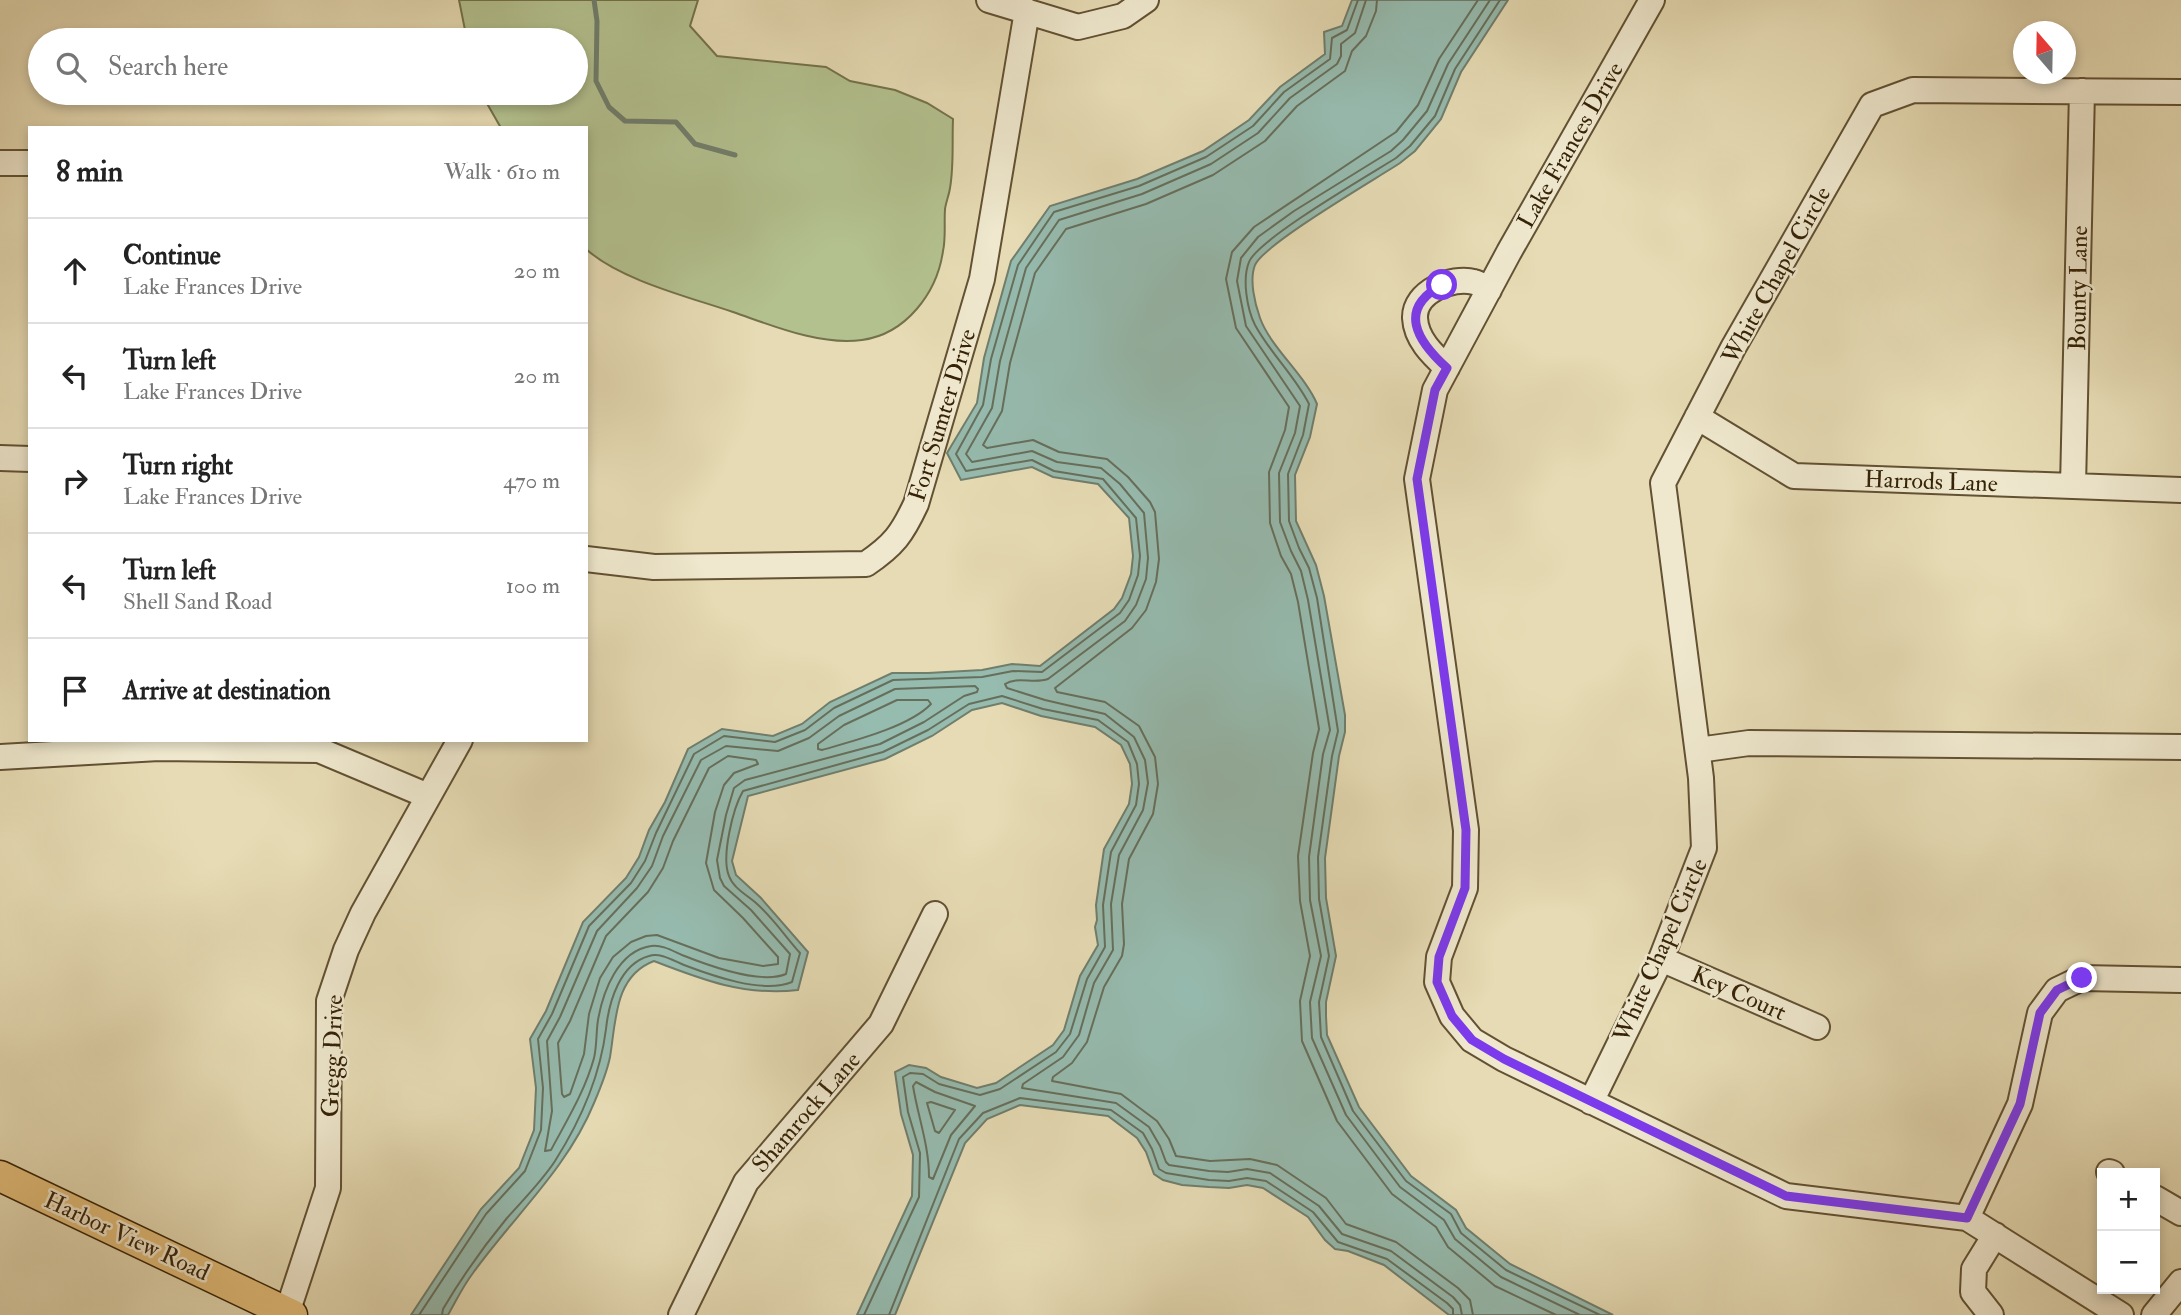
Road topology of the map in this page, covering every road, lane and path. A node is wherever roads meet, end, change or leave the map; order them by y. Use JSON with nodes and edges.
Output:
{"nodes":[{"id":1,"x":989,"y":0,"type":"edge"},
{"id":2,"x":1146,"y":0,"type":"edge"},
{"id":3,"x":1653,"y":0,"type":"edge"},
{"id":4,"x":1027,"y":11,"type":"junction"},
{"id":5,"x":2082,"y":91,"type":"junction"},
{"id":6,"x":2181,"y":92,"type":"edge"},
{"id":7,"x":0,"y":163,"type":"edge"},
{"id":8,"x":28,"y":163,"type":"edge"},
{"id":9,"x":1489,"y":290,"type":"junction"},
{"id":10,"x":1447,"y":368,"type":"junction"},
{"id":11,"x":1697,"y":417,"type":"junction"},
{"id":12,"x":0,"y":458,"type":"edge"},
{"id":13,"x":28,"y":459,"type":"edge"},
{"id":14,"x":2073,"y":486,"type":"junction"},
{"id":15,"x":2181,"y":490,"type":"edge"},
{"id":16,"x":588,"y":559,"type":"edge"},
{"id":17,"x":459,"y":742,"type":"edge"},
{"id":18,"x":2181,"y":747,"type":"edge"},
{"id":19,"x":1698,"y":750,"type":"junction"},
{"id":20,"x":0,"y":757,"type":"edge"},
{"id":21,"x":428,"y":796,"type":"junction"},
{"id":22,"x":935,"y":914,"type":"dead end"},
{"id":23,"x":1661,"y":959,"type":"junction"},
{"id":24,"x":2181,"y":980,"type":"edge"},
{"id":25,"x":1817,"y":1027,"type":"dead end"},
{"id":26,"x":1591,"y":1102,"type":"junction"},
{"id":27,"x":0,"y":1176,"type":"edge"},
{"id":28,"x":2160,"y":1201,"type":"edge"},
{"id":29,"x":2181,"y":1213,"type":"edge"},
{"id":30,"x":1967,"y":1218,"type":"junction"},
{"id":31,"x":1995,"y":1235,"type":"junction"},
{"id":32,"x":2181,"y":1282,"type":"edge"},
{"id":33,"x":289,"y":1314,"type":"edge"},
{"id":34,"x":681,"y":1315,"type":"edge"},
{"id":35,"x":1991,"y":1315,"type":"edge"},
{"id":36,"x":2121,"y":1315,"type":"edge"},
{"id":37,"x":2154,"y":1315,"type":"edge"}],
"edges":[{"from":1,"to":4,"type":"street"},
{"from":2,"to":4,"type":"street"},
{"from":3,"to":9,"type":"street","name":"Lake Frances Drive"},
{"from":4,"to":16,"type":"street","name":"Fort Sumter Drive"},
{"from":5,"to":6,"type":"street","name":"White Chapel Circle"},
{"from":5,"to":11,"type":"street","name":"White Chapel Circle"},
{"from":5,"to":14,"type":"street","name":"Bounty Lane"},
{"from":7,"to":8,"type":"street"},
{"from":9,"to":10,"type":"street","name":"Lake Frances Drive"},
{"from":9,"to":10,"type":"street"},
{"from":10,"to":26,"type":"street","name":"Lake Frances Drive"},
{"from":11,"to":14,"type":"street","name":"Harrods Lane"},
{"from":11,"to":19,"type":"street","name":"White Chapel Circle"},
{"from":12,"to":13,"type":"street"},
{"from":14,"to":15,"type":"street","name":"Harrods Lane"},
{"from":17,"to":21,"type":"street","name":"Gregg Drive"},
{"from":18,"to":19,"type":"street"},
{"from":19,"to":23,"type":"street","name":"White Chapel Circle"},
{"from":20,"to":21,"type":"street"},
{"from":21,"to":33,"type":"street","name":"Gregg Drive"},
{"from":22,"to":34,"type":"street","name":"Shamrock Lane"},
{"from":23,"to":25,"type":"street","name":"Key Court"},
{"from":23,"to":26,"type":"street","name":"White Chapel Circle"},
{"from":24,"to":30,"type":"street"},
{"from":26,"to":30,"type":"street","name":"Lake Frances Drive"},
{"from":27,"to":33,"type":"main road","name":"Harbor View Road"},
{"from":28,"to":29,"type":"street"},
{"from":30,"to":31,"type":"street","name":"Lake Frances Drive"},
{"from":31,"to":35,"type":"street"},
{"from":31,"to":36,"type":"street","name":"Lake Frances Drive"},
{"from":32,"to":37,"type":"street"}]}
